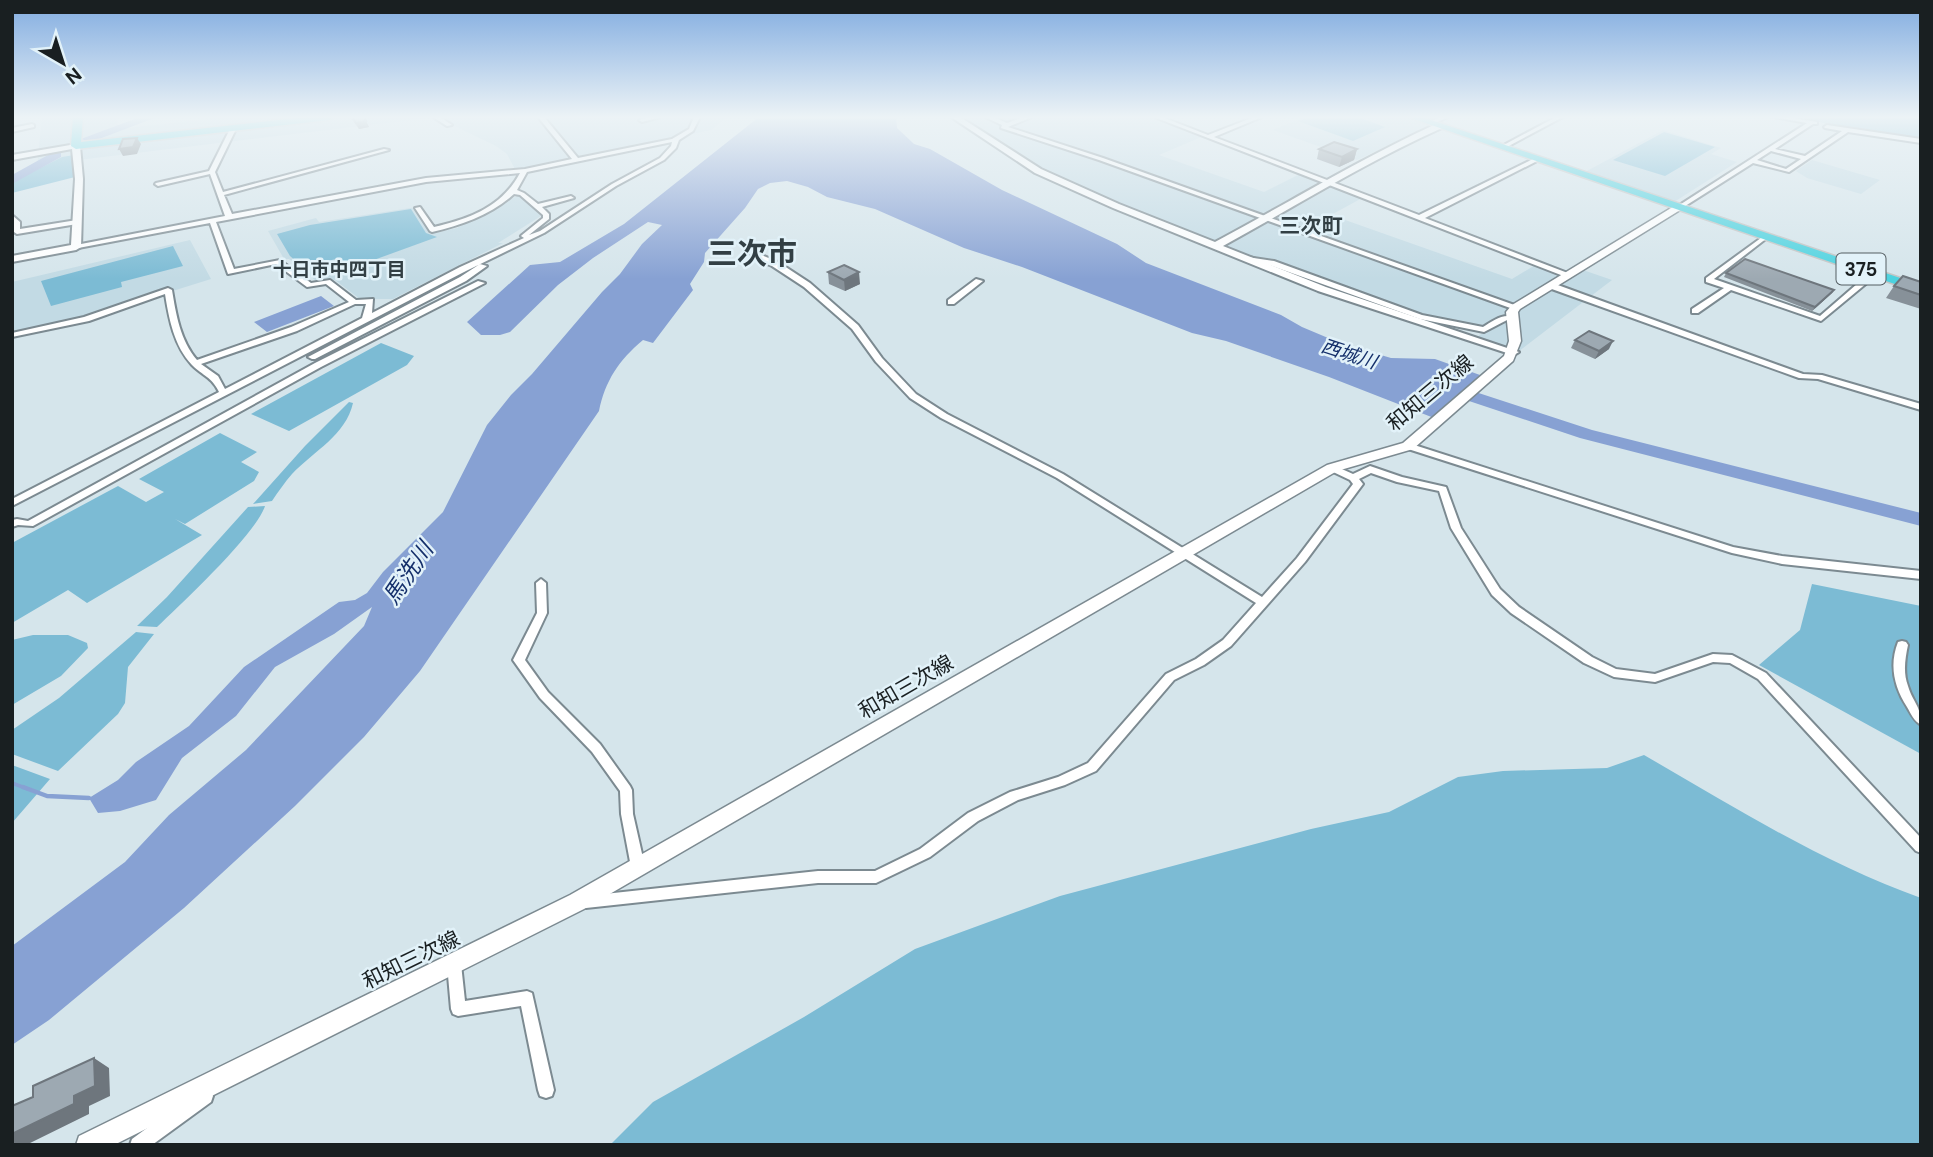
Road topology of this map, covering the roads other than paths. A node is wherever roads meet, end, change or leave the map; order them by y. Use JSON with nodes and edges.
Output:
{"nodes":[{"id":1,"x":78,"y":171,"type":"edge"},
{"id":2,"x":307,"y":171,"type":"edge"},
{"id":3,"x":524,"y":171,"type":"joint"},
{"id":4,"x":640,"y":171,"type":"edge"},
{"id":5,"x":1038,"y":171,"type":"edge"},
{"id":6,"x":1130,"y":171,"type":"edge"},
{"id":7,"x":1300,"y":171,"type":"edge"},
{"id":8,"x":1351,"y":171,"type":"edge"},
{"id":9,"x":1513,"y":171,"type":"edge"},
{"id":10,"x":1572,"y":171,"type":"edge"},
{"id":11,"x":1737,"y":171,"type":"edge"},
{"id":12,"x":212,"y":172,"type":"joint"},
{"id":13,"x":1331,"y":183,"type":"junction"},
{"id":14,"x":158,"y":184,"type":"dead end"},
{"id":15,"x":513,"y":191,"type":"junction"},
{"id":16,"x":221,"y":194,"type":"junction"},
{"id":17,"x":571,"y":198,"type":"dead end"},
{"id":18,"x":538,"y":206,"type":"junction"},
{"id":19,"x":1679,"y":207,"type":"junction"},
{"id":20,"x":418,"y":208,"type":"dead end"},
{"id":21,"x":229,"y":216,"type":"junction"},
{"id":22,"x":12,"y":217,"type":"edge"},
{"id":23,"x":1265,"y":218,"type":"junction"},
{"id":24,"x":1419,"y":218,"type":"junction"},
{"id":25,"x":212,"y":220,"type":"junction"},
{"id":26,"x":77,"y":222,"type":"junction"},
{"id":27,"x":1765,"y":237,"type":"junction"},
{"id":28,"x":1215,"y":246,"type":"junction"},
{"id":29,"x":76,"y":247,"type":"junction"},
{"id":30,"x":507,"y":249,"type":"junction"},
{"id":31,"x":754,"y":255,"type":"dead end"},
{"id":32,"x":12,"y":259,"type":"edge"},
{"id":33,"x":1247,"y":259,"type":"junction"},
{"id":34,"x":1875,"y":273,"type":"junction"},
{"id":35,"x":1569,"y":275,"type":"junction"},
{"id":36,"x":979,"y":281,"type":"dead end"},
{"id":37,"x":481,"y":283,"type":"dead end"},
{"id":38,"x":1552,"y":286,"type":"junction"},
{"id":39,"x":1729,"y":288,"type":"junction"},
{"id":40,"x":1921,"y":289,"type":"edge"},
{"id":41,"x":354,"y":302,"type":"junction"},
{"id":42,"x":951,"y":302,"type":"dead end"},
{"id":43,"x":1695,"y":311,"type":"dead end"},
{"id":44,"x":1514,"y":313,"type":"junction"},
{"id":45,"x":365,"y":320,"type":"junction"},
{"id":46,"x":12,"y":335,"type":"edge"},
{"id":47,"x":1514,"y":352,"type":"junction"},
{"id":48,"x":312,"y":357,"type":"dead end"},
{"id":49,"x":195,"y":363,"type":"junction"},
{"id":50,"x":226,"y":392,"type":"junction"},
{"id":51,"x":1921,"y":407,"type":"edge"},
{"id":52,"x":1412,"y":443,"type":"junction"},
{"id":53,"x":1332,"y":468,"type":"junction"},
{"id":54,"x":1353,"y":478,"type":"junction"},
{"id":55,"x":12,"y":503,"type":"edge"},
{"id":56,"x":12,"y":524,"type":"edge"},
{"id":57,"x":1187,"y":553,"type":"junction"},
{"id":58,"x":1921,"y":575,"type":"edge"},
{"id":59,"x":541,"y":583,"type":"dead end"},
{"id":60,"x":1263,"y":602,"type":"junction"},
{"id":61,"x":1902,"y":645,"type":"dead end"},
{"id":62,"x":1921,"y":720,"type":"edge"},
{"id":63,"x":1921,"y":847,"type":"edge"},
{"id":64,"x":638,"y":867,"type":"junction"},
{"id":65,"x":577,"y":902,"type":"junction"},
{"id":66,"x":454,"y":964,"type":"junction"},
{"id":67,"x":222,"y":1079,"type":"junction"},
{"id":68,"x":546,"y":1090,"type":"dead end"},
{"id":69,"x":88,"y":1145,"type":"edge"},
{"id":70,"x":138,"y":1145,"type":"edge"}],
"edges":[{"from":1,"to":26,"type":"street"},
{"from":2,"to":16,"type":"street"},
{"from":3,"to":15,"type":"street"},
{"from":3,"to":21,"type":"street"},
{"from":4,"to":30,"type":"street"},
{"from":5,"to":28,"type":"street"},
{"from":6,"to":23,"type":"street"},
{"from":7,"to":13,"type":"street"},
{"from":8,"to":13,"type":"street"},
{"from":9,"to":24,"type":"street"},
{"from":10,"to":19,"type":"highway","number":"375"},
{"from":11,"to":19,"type":"street"},
{"from":12,"to":14,"type":"street"},
{"from":12,"to":16,"type":"street"},
{"from":13,"to":23,"type":"street"},
{"from":13,"to":24,"type":"street"},
{"from":15,"to":18,"type":"street"},
{"from":15,"to":20,"type":"street"},
{"from":16,"to":21,"type":"street"},
{"from":17,"to":18,"type":"street"},
{"from":18,"to":30,"type":"street"},
{"from":19,"to":27,"type":"highway","number":"375"},
{"from":19,"to":35,"type":"main road"},
{"from":21,"to":25,"type":"street"},
{"from":22,"to":26,"type":"street"},
{"from":23,"to":28,"type":"street"},
{"from":23,"to":44,"type":"street"},
{"from":24,"to":35,"type":"street"},
{"from":25,"to":29,"type":"street"},
{"from":25,"to":41,"type":"street"},
{"from":26,"to":29,"type":"street"},
{"from":27,"to":34,"type":"highway","number":"375"},
{"from":27,"to":39,"type":"street"},
{"from":28,"to":33,"type":"street"},
{"from":29,"to":32,"type":"street"},
{"from":30,"to":45,"type":"street"},
{"from":30,"to":48,"type":"street"},
{"from":31,"to":57,"type":"street"},
{"from":33,"to":44,"type":"street"},
{"from":33,"to":47,"type":"street"},
{"from":34,"to":39,"type":"street"},
{"from":34,"to":40,"type":"highway","number":"375"},
{"from":35,"to":38,"type":"main road"},
{"from":36,"to":42,"type":"street"},
{"from":37,"to":56,"type":"street"},
{"from":38,"to":44,"type":"main road"},
{"from":38,"to":51,"type":"street"},
{"from":39,"to":43,"type":"street"},
{"from":41,"to":45,"type":"street"},
{"from":41,"to":49,"type":"street"},
{"from":44,"to":47,"type":"main road"},
{"from":45,"to":50,"type":"street"},
{"from":46,"to":49,"type":"street"},
{"from":47,"to":52,"type":"main road","name":"和知三次線"},
{"from":49,"to":50,"type":"street"},
{"from":50,"to":55,"type":"street"},
{"from":52,"to":53,"type":"main road","name":"和知三次線"},
{"from":52,"to":58,"type":"street"},
{"from":53,"to":54,"type":"street"},
{"from":53,"to":57,"type":"main road","name":"和知三次線"},
{"from":54,"to":60,"type":"street"},
{"from":54,"to":63,"type":"street"},
{"from":57,"to":60,"type":"street"},
{"from":57,"to":64,"type":"main road","name":"和知三次線"},
{"from":59,"to":64,"type":"street"},
{"from":60,"to":65,"type":"street"},
{"from":61,"to":62,"type":"street"},
{"from":64,"to":65,"type":"main road","name":"和知三次線"},
{"from":65,"to":66,"type":"main road","name":"和知三次線"},
{"from":66,"to":67,"type":"main road","name":"和知三次線"},
{"from":66,"to":68,"type":"street"},
{"from":67,"to":69,"type":"main road","name":"和知三次線"},
{"from":67,"to":70,"type":"street"}]}
